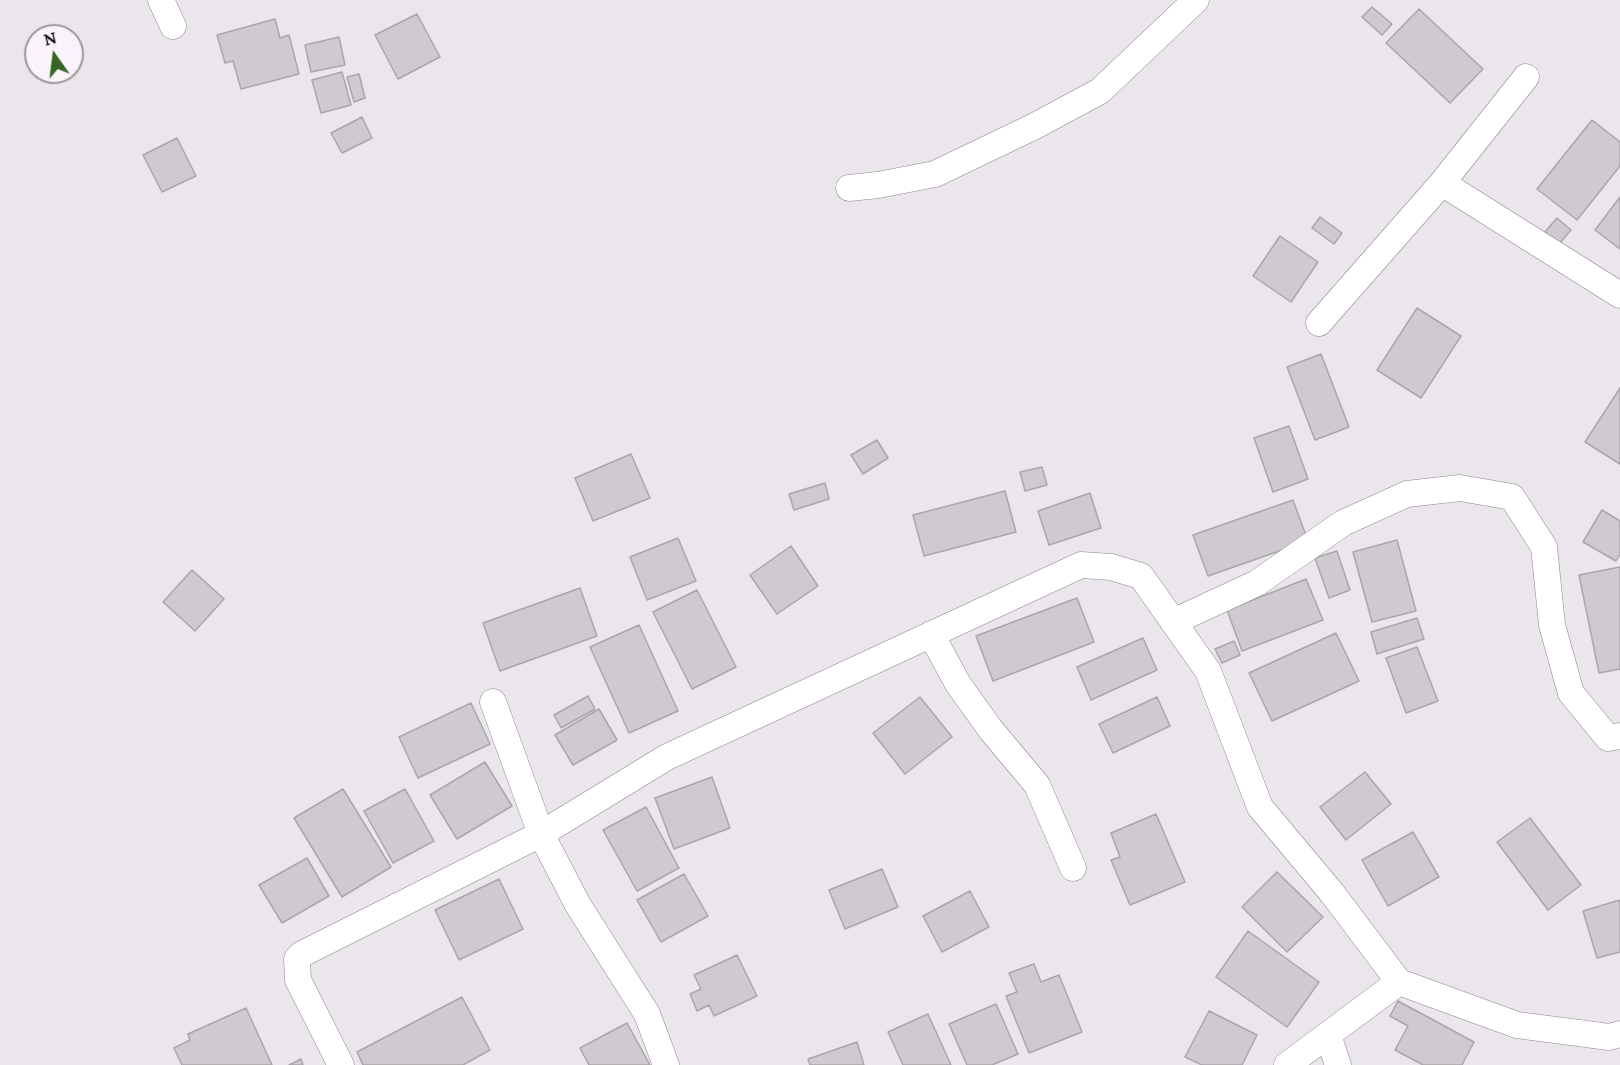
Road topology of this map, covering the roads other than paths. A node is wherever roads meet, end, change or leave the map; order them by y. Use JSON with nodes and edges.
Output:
{"nodes":[{"id":1,"x":161,"y":0,"type":"edge"},
{"id":2,"x":1196,"y":0,"type":"edge"},
{"id":3,"x":173,"y":26,"type":"dead end"},
{"id":4,"x":1526,"y":77,"type":"dead end"},
{"id":5,"x":1442,"y":183,"type":"junction"},
{"id":6,"x":849,"y":188,"type":"dead end"},
{"id":7,"x":1620,"y":295,"type":"edge"},
{"id":8,"x":1319,"y":323,"type":"dead end"},
{"id":9,"x":1173,"y":622,"type":"junction"},
{"id":10,"x":931,"y":634,"type":"junction"},
{"id":11,"x":493,"y":702,"type":"dead end"},
{"id":12,"x":1620,"y":736,"type":"edge"},
{"id":13,"x":541,"y":834,"type":"junction"},
{"id":14,"x":1073,"y":868,"type":"dead end"},
{"id":15,"x":1399,"y":982,"type":"junction"},
{"id":16,"x":1620,"y":1034,"type":"edge"},
{"id":17,"x":1328,"y":1035,"type":"junction"},
{"id":18,"x":341,"y":1065,"type":"edge"},
{"id":19,"x":666,"y":1065,"type":"edge"},
{"id":20,"x":1287,"y":1065,"type":"edge"},
{"id":21,"x":1338,"y":1065,"type":"edge"}],
"edges":[{"from":1,"to":3,"type":"street"},
{"from":2,"to":6,"type":"street"},
{"from":4,"to":5,"type":"street"},
{"from":5,"to":7,"type":"street"},
{"from":5,"to":8,"type":"street"},
{"from":9,"to":10,"type":"street"},
{"from":9,"to":12,"type":"street"},
{"from":9,"to":15,"type":"street"},
{"from":10,"to":13,"type":"street"},
{"from":10,"to":14,"type":"street"},
{"from":11,"to":13,"type":"street"},
{"from":13,"to":18,"type":"street"},
{"from":13,"to":19,"type":"street"},
{"from":15,"to":16,"type":"street"},
{"from":15,"to":17,"type":"street"},
{"from":17,"to":20,"type":"street"},
{"from":17,"to":21,"type":"street"}]}
